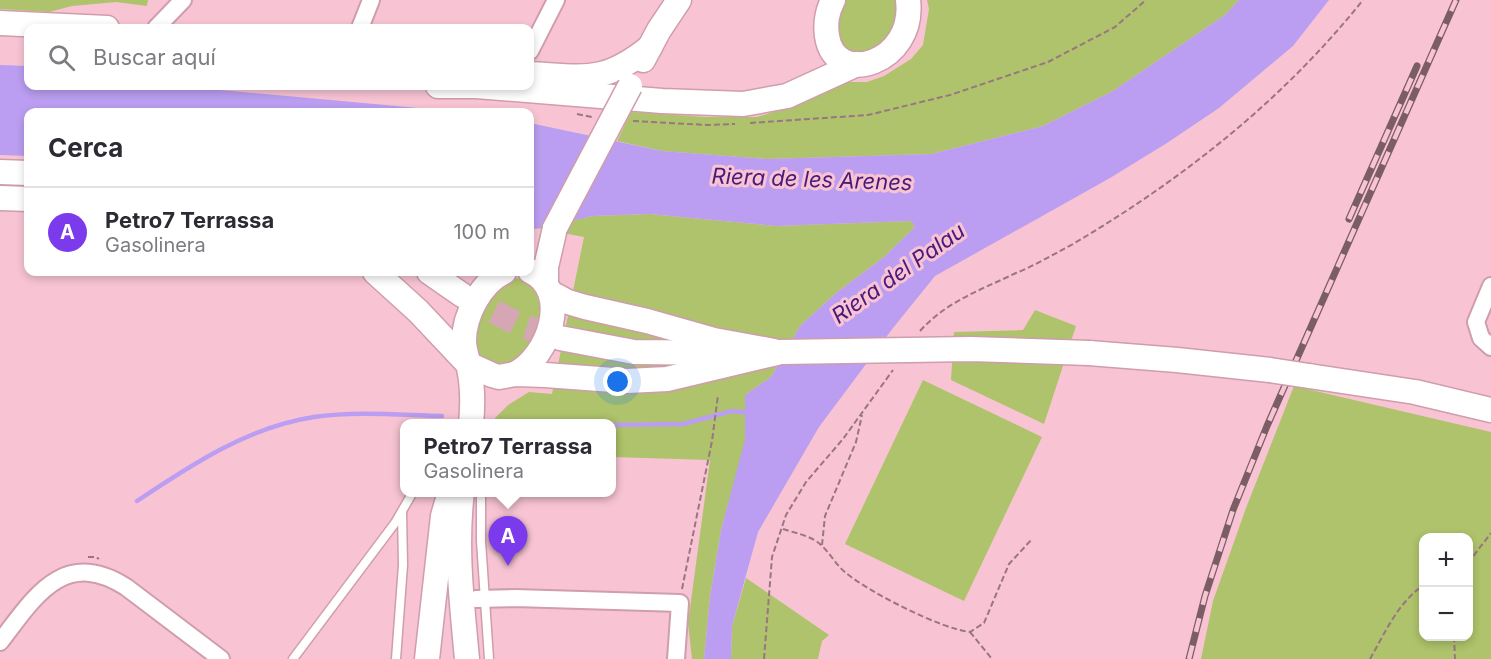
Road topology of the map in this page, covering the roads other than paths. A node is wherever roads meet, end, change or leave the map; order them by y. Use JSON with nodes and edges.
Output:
{"nodes":[{"id":1,"x":183,"y":0,"type":"edge"},
{"id":2,"x":371,"y":0,"type":"edge"},
{"id":3,"x":556,"y":0,"type":"edge"},
{"id":4,"x":669,"y":0,"type":"edge"},
{"id":5,"x":679,"y":0,"type":"edge"},
{"id":6,"x":908,"y":0,"type":"edge"},
{"id":7,"x":826,"y":3,"type":"edge"},
{"id":8,"x":0,"y":22,"type":"edge"},
{"id":9,"x":35,"y":24,"type":"edge"},
{"id":10,"x":160,"y":24,"type":"edge"},
{"id":11,"x":362,"y":24,"type":"edge"},
{"id":12,"x":0,"y":37,"type":"edge"},
{"id":13,"x":655,"y":38,"type":"junction"},
{"id":14,"x":24,"y":39,"type":"edge"},
{"id":15,"x":828,"y":42,"type":"junction"},
{"id":16,"x":534,"y":43,"type":"edge"},
{"id":17,"x":857,"y":64,"type":"junction"},
{"id":18,"x":534,"y":74,"type":"edge"},
{"id":19,"x":809,"y":86,"type":"junction"},
{"id":20,"x":520,"y":90,"type":"edge"},
{"id":21,"x":0,"y":172,"type":"edge"},
{"id":22,"x":24,"y":173,"type":"edge"},
{"id":23,"x":0,"y":198,"type":"edge"},
{"id":24,"x":24,"y":199,"type":"edge"},
{"id":25,"x":555,"y":228,"type":"junction"},
{"id":26,"x":534,"y":254,"type":"edge"},
{"id":27,"x":379,"y":276,"type":"edge"},
{"id":28,"x":433,"y":276,"type":"edge"},
{"id":29,"x":497,"y":276,"type":"edge"},
{"id":30,"x":542,"y":282,"type":"edge"},
{"id":31,"x":1491,"y":286,"type":"edge"},
{"id":32,"x":462,"y":295,"type":"tunnel mouth"},
{"id":33,"x":560,"y":338,"type":"tunnel mouth"},
{"id":34,"x":1491,"y":346,"type":"edge"},
{"id":35,"x":715,"y":354,"type":"junction"},
{"id":36,"x":472,"y":363,"type":"junction"},
{"id":37,"x":512,"y":375,"type":"junction"},
{"id":38,"x":1491,"y":410,"type":"edge"},
{"id":39,"x":471,"y":419,"type":"edge"},
{"id":40,"x":482,"y":419,"type":"edge"},
{"id":41,"x":410,"y":497,"type":"edge"},
{"id":42,"x":449,"y":497,"type":"edge"},
{"id":43,"x":462,"y":497,"type":"edge"},
{"id":44,"x":473,"y":497,"type":"edge"},
{"id":45,"x":481,"y":497,"type":"edge"},
{"id":46,"x":402,"y":512,"type":"junction"},
{"id":47,"x":480,"y":599,"type":"junction"},
{"id":48,"x":0,"y":642,"type":"edge"},
{"id":49,"x":479,"y":658,"type":"edge"},
{"id":50,"x":221,"y":659,"type":"edge"},
{"id":51,"x":293,"y":659,"type":"edge"},
{"id":52,"x":396,"y":659,"type":"edge"},
{"id":53,"x":427,"y":659,"type":"edge"},
{"id":54,"x":676,"y":659,"type":"edge"}],
"edges":[{"from":1,"to":10,"type":"street"},
{"from":2,"to":11,"type":"street"},
{"from":3,"to":16,"type":"street"},
{"from":4,"to":13,"type":"main road"},
{"from":5,"to":13,"type":"main road"},
{"from":6,"to":17,"type":"main road"},
{"from":7,"to":15,"type":"main road"},
{"from":8,"to":9,"type":"main road"},
{"from":12,"to":14,"type":"main road"},
{"from":13,"to":18,"type":"main road"},
{"from":13,"to":25,"type":"main road","bridge":true},
{"from":15,"to":17,"type":"main road"},
{"from":15,"to":19,"type":"main road"},
{"from":17,"to":19,"type":"main road"},
{"from":19,"to":20,"type":"main road"},
{"from":21,"to":22,"type":"main road"},
{"from":23,"to":24,"type":"main road"},
{"from":25,"to":26,"type":"main road"},
{"from":25,"to":30,"type":"main road"},
{"from":27,"to":36,"type":"main road"},
{"from":28,"to":32,"type":"main road"},
{"from":29,"to":36,"type":"main road"},
{"from":30,"to":35,"type":"main road"},
{"from":30,"to":37,"type":"main road"},
{"from":31,"to":34,"type":"street"},
{"from":33,"to":35,"type":"main road"},
{"from":35,"to":37,"type":"main road"},
{"from":35,"to":38,"type":"main road","bridge":true},
{"from":36,"to":37,"type":"main road"},
{"from":36,"to":39,"type":"main road"},
{"from":37,"to":40,"type":"main road"},
{"from":41,"to":46,"type":"lane"},
{"from":42,"to":53,"type":"main road"},
{"from":43,"to":49,"type":"main road"},
{"from":44,"to":47,"type":"main road"},
{"from":45,"to":47,"type":"lane"},
{"from":46,"to":51,"type":"lane"},
{"from":46,"to":52,"type":"lane"},
{"from":47,"to":49,"type":"main road"},
{"from":47,"to":54,"type":"street"},
{"from":48,"to":50,"type":"street"}]}
